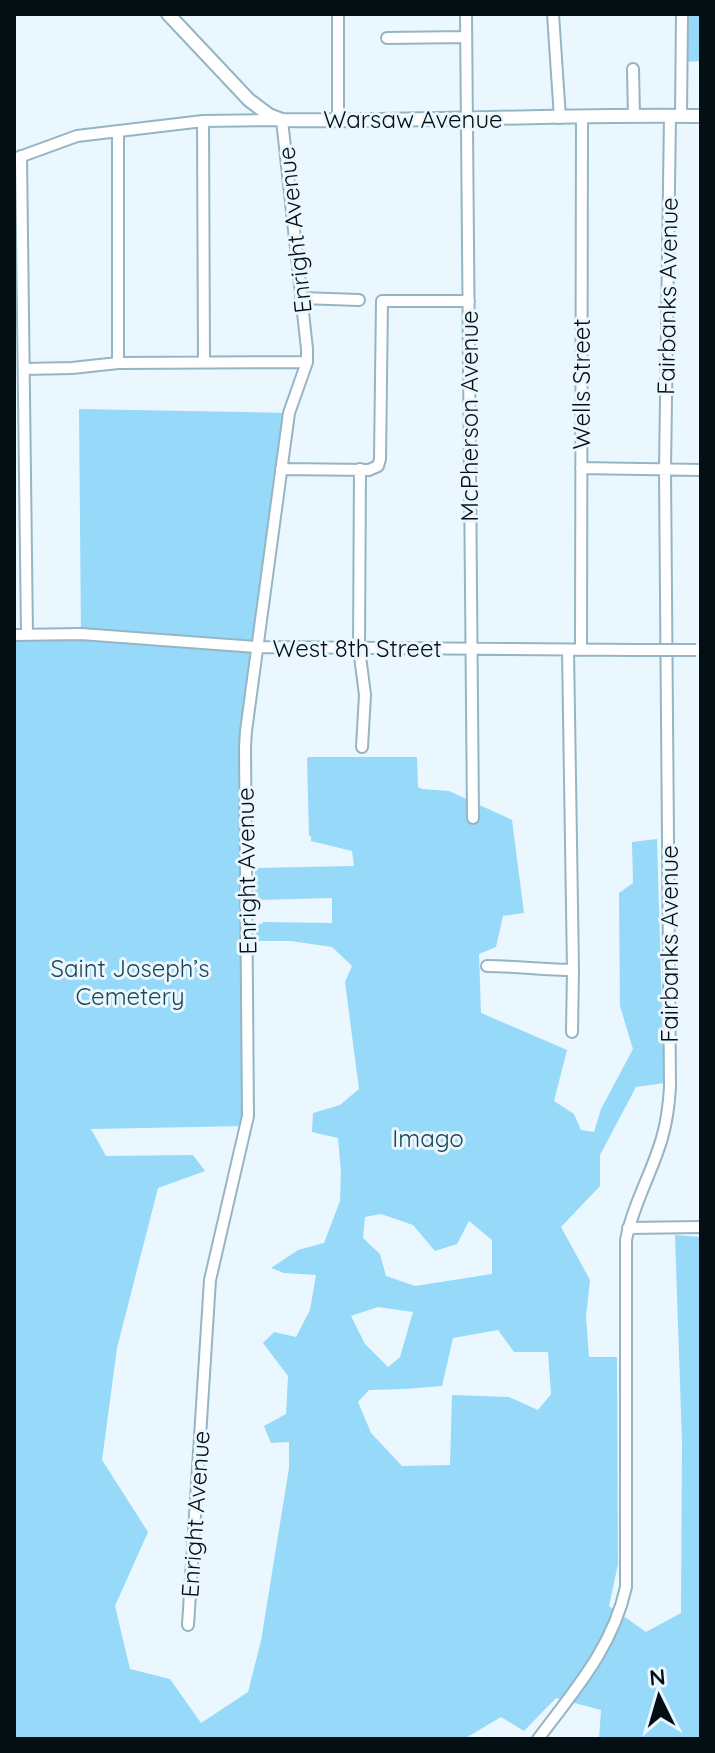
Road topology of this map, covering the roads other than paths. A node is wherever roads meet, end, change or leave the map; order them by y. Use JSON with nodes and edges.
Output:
{"nodes":[{"id":1,"x":168,"y":14,"type":"edge"},
{"id":2,"x":338,"y":14,"type":"edge"},
{"id":3,"x":466,"y":14,"type":"edge"},
{"id":4,"x":553,"y":14,"type":"edge"},
{"id":5,"x":682,"y":14,"type":"edge"},
{"id":6,"x":466,"y":37,"type":"junction"},
{"id":7,"x":387,"y":38,"type":"dead end"},
{"id":8,"x":633,"y":69,"type":"dead end"},
{"id":9,"x":634,"y":115,"type":"junction"},
{"id":10,"x":675,"y":116,"type":"junction"},
{"id":11,"x":701,"y":116,"type":"edge"},
{"id":12,"x":582,"y":117,"type":"junction"},
{"id":13,"x":560,"y":118,"type":"junction"},
{"id":14,"x":467,"y":119,"type":"junction"},
{"id":15,"x":282,"y":120,"type":"junction"},
{"id":16,"x":338,"y":120,"type":"junction"},
{"id":17,"x":203,"y":121,"type":"junction"},
{"id":18,"x":118,"y":132,"type":"junction"},
{"id":19,"x":17,"y":158,"type":"edge"},
{"id":20,"x":301,"y":298,"type":"junction"},
{"id":21,"x":359,"y":300,"type":"dead end"},
{"id":22,"x":469,"y":301,"type":"junction"},
{"id":23,"x":204,"y":362,"type":"junction"},
{"id":24,"x":307,"y":362,"type":"junction"},
{"id":25,"x":118,"y":363,"type":"junction"},
{"id":26,"x":24,"y":369,"type":"junction"},
{"id":27,"x":581,"y":468,"type":"junction"},
{"id":28,"x":281,"y":469,"type":"junction"},
{"id":29,"x":360,"y":469,"type":"junction"},
{"id":30,"x":665,"y":470,"type":"junction"},
{"id":31,"x":701,"y":470,"type":"edge"},
{"id":32,"x":14,"y":635,"type":"edge"},
{"id":33,"x":27,"y":635,"type":"junction"},
{"id":34,"x":257,"y":647,"type":"junction"},
{"id":35,"x":359,"y":648,"type":"junction"},
{"id":36,"x":470,"y":649,"type":"junction"},
{"id":37,"x":568,"y":650,"type":"junction"},
{"id":38,"x":581,"y":650,"type":"junction"},
{"id":39,"x":699,"y":650,"type":"edge"},
{"id":40,"x":362,"y":747,"type":"dead end"},
{"id":41,"x":473,"y":818,"type":"dead end"},
{"id":42,"x":487,"y":966,"type":"dead end"},
{"id":43,"x":573,"y":970,"type":"junction"},
{"id":44,"x":572,"y":1032,"type":"dead end"},
{"id":45,"x":701,"y":1227,"type":"edge"},
{"id":46,"x":628,"y":1228,"type":"junction"},
{"id":47,"x":188,"y":1625,"type":"dead end"},
{"id":48,"x":538,"y":1739,"type":"edge"}],
"edges":[{"from":1,"to":15,"type":"main road"},
{"from":2,"to":16,"type":"street"},
{"from":3,"to":6,"type":"street","name":"McPherson Avenue"},
{"from":4,"to":13,"type":"street"},
{"from":5,"to":10,"type":"street","name":"Fairbanks Avenue"},
{"from":6,"to":7,"type":"street"},
{"from":6,"to":14,"type":"street","name":"McPherson Avenue"},
{"from":8,"to":9,"type":"street"},
{"from":9,"to":10,"type":"main road","name":"Warsaw Avenue"},
{"from":9,"to":12,"type":"main road","name":"Warsaw Avenue"},
{"from":10,"to":11,"type":"main road","name":"Warsaw Avenue"},
{"from":10,"to":30,"type":"street","name":"Fairbanks Avenue"},
{"from":12,"to":13,"type":"main road","name":"Warsaw Avenue"},
{"from":12,"to":27,"type":"street","name":"Wells Street"},
{"from":13,"to":14,"type":"main road","name":"Warsaw Avenue"},
{"from":14,"to":16,"type":"main road","name":"Warsaw Avenue"},
{"from":14,"to":22,"type":"street","name":"McPherson Avenue"},
{"from":15,"to":16,"type":"main road","name":"Warsaw Avenue"},
{"from":15,"to":17,"type":"street"},
{"from":15,"to":20,"type":"street","name":"Enright Avenue"},
{"from":17,"to":18,"type":"street"},
{"from":17,"to":23,"type":"street"},
{"from":18,"to":19,"type":"street"},
{"from":18,"to":25,"type":"street"},
{"from":19,"to":26,"type":"street"},
{"from":20,"to":21,"type":"street"},
{"from":20,"to":24,"type":"street","name":"Enright Avenue"},
{"from":22,"to":29,"type":"street"},
{"from":22,"to":36,"type":"street","name":"McPherson Avenue"},
{"from":23,"to":24,"type":"street"},
{"from":23,"to":25,"type":"street"},
{"from":24,"to":28,"type":"street","name":"Enright Avenue"},
{"from":25,"to":26,"type":"street"},
{"from":26,"to":33,"type":"street"},
{"from":27,"to":30,"type":"street"},
{"from":27,"to":38,"type":"street","name":"Wells Street"},
{"from":28,"to":29,"type":"street"},
{"from":28,"to":34,"type":"street","name":"Enright Avenue"},
{"from":29,"to":35,"type":"street"},
{"from":30,"to":31,"type":"street"},
{"from":30,"to":46,"type":"street","name":"Fairbanks Avenue"},
{"from":32,"to":33,"type":"street","name":"West 8th Street"},
{"from":33,"to":34,"type":"street","name":"West 8th Street"},
{"from":34,"to":35,"type":"street","name":"West 8th Street"},
{"from":34,"to":47,"type":"street","name":"Enright Avenue"},
{"from":35,"to":36,"type":"street","name":"West 8th Street"},
{"from":35,"to":40,"type":"street"},
{"from":36,"to":37,"type":"street","name":"West 8th Street"},
{"from":36,"to":41,"type":"street","name":"McPherson Avenue"},
{"from":37,"to":38,"type":"street","name":"West 8th Street"},
{"from":37,"to":43,"type":"street"},
{"from":38,"to":39,"type":"street","name":"West 8th Street","bridge":true},
{"from":42,"to":43,"type":"street"},
{"from":43,"to":44,"type":"street"},
{"from":45,"to":46,"type":"street"},
{"from":46,"to":48,"type":"street","name":"Fairbanks Avenue"}]}
